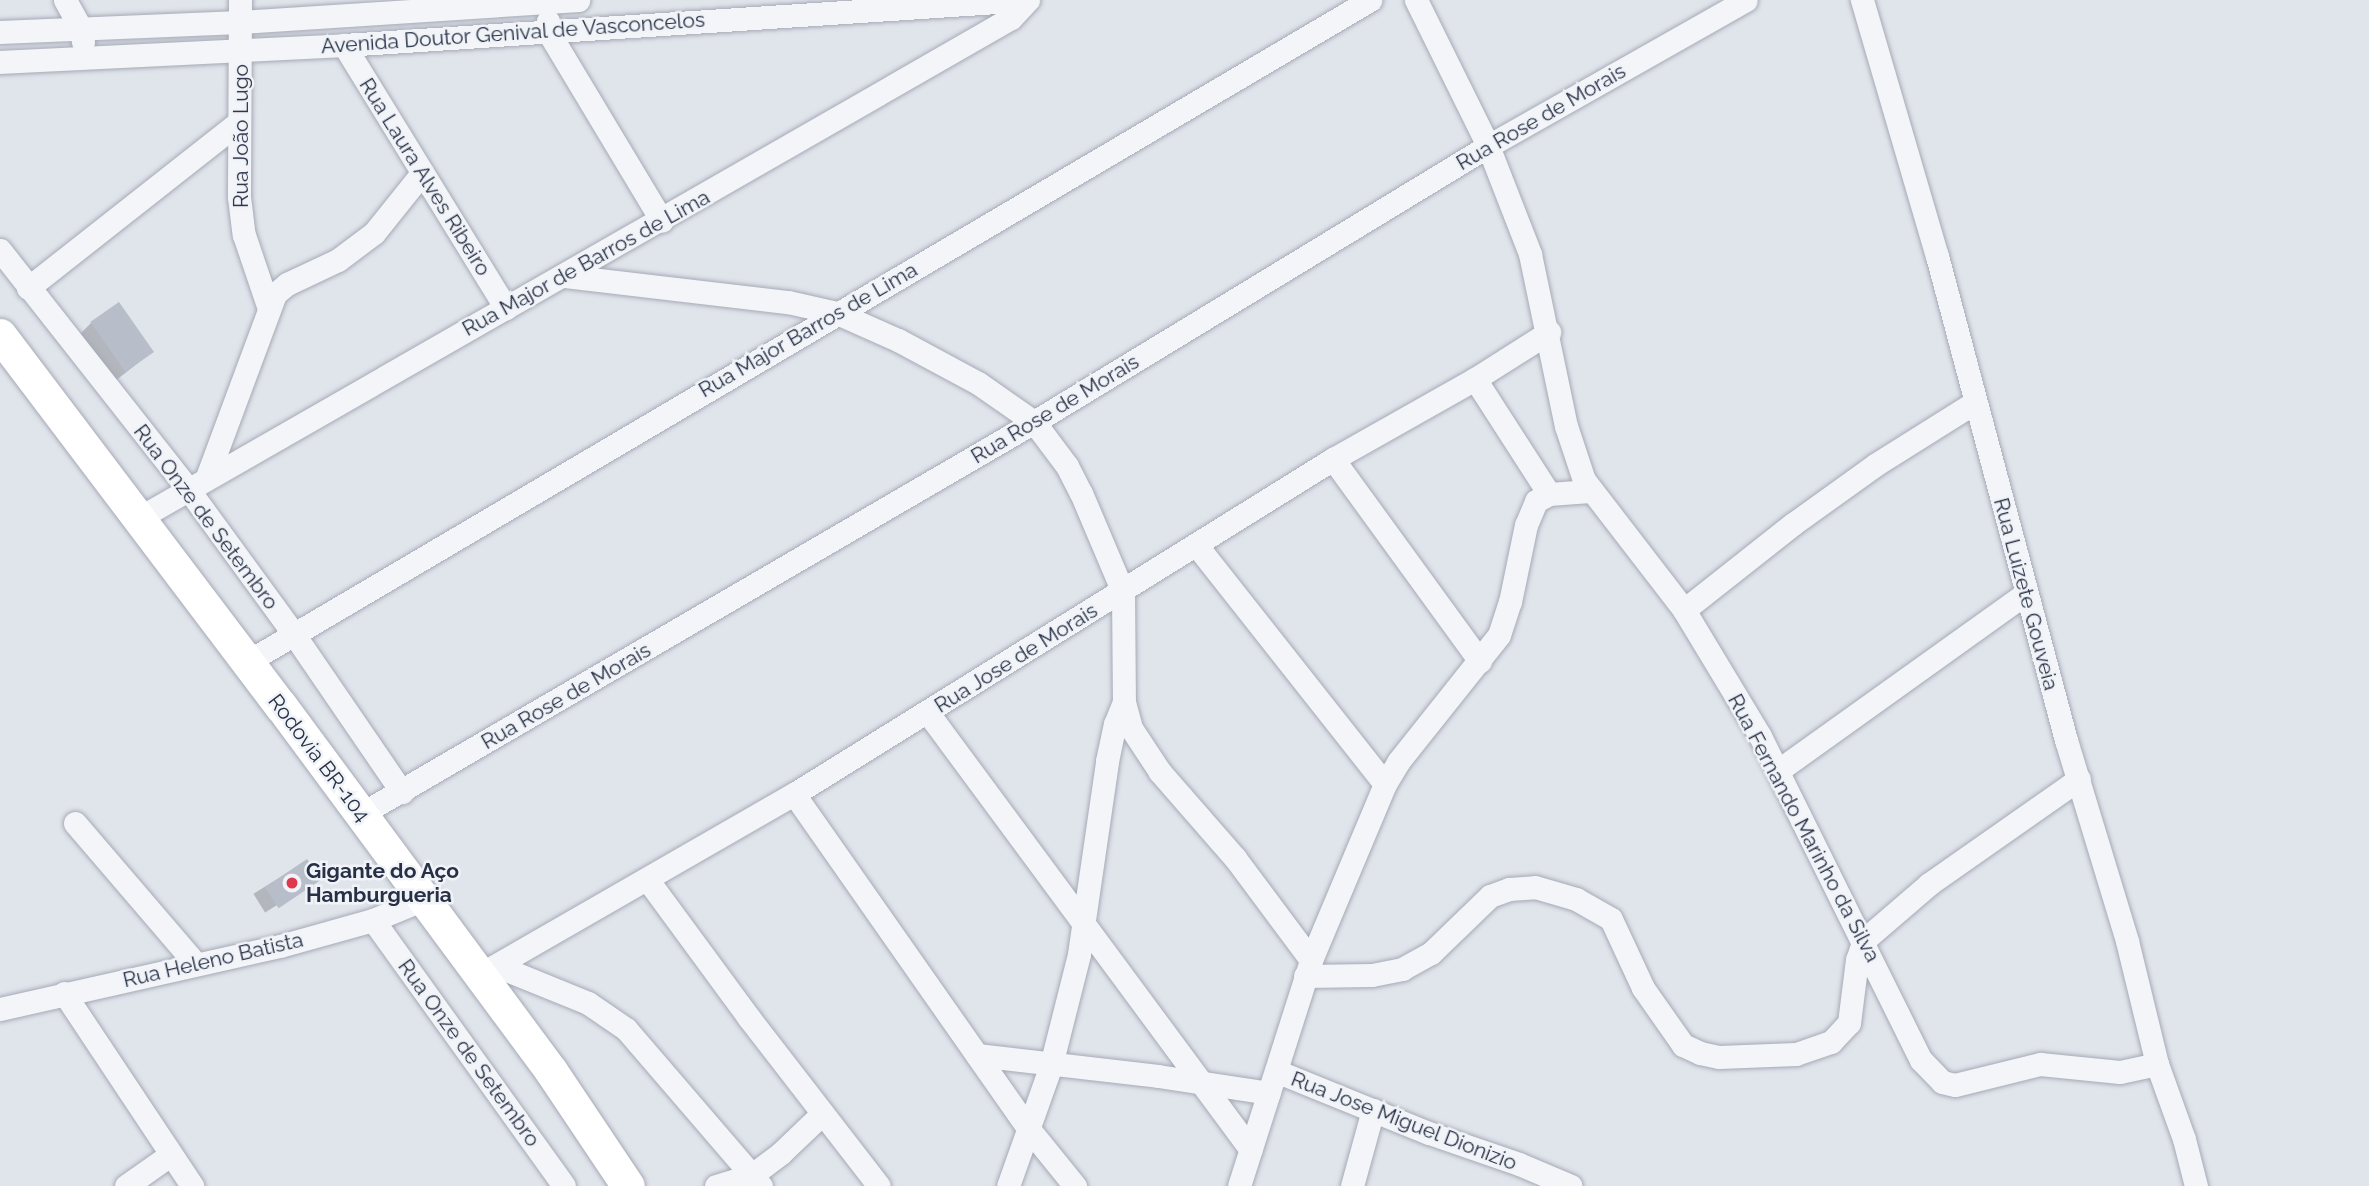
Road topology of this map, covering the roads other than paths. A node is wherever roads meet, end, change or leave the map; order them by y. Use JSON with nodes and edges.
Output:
{"nodes":[{"id":1,"x":65,"y":0,"type":"edge"},
{"id":2,"x":578,"y":0,"type":"edge"},
{"id":3,"x":1028,"y":0,"type":"edge"},
{"id":4,"x":1370,"y":0,"type":"edge"},
{"id":5,"x":1416,"y":0,"type":"edge"},
{"id":6,"x":1746,"y":0,"type":"edge"},
{"id":7,"x":1862,"y":0,"type":"edge"},
{"id":8,"x":545,"y":2,"type":"junction"},
{"id":9,"x":748,"y":8,"type":"edge"},
{"id":10,"x":240,"y":11,"type":"edge"},
{"id":11,"x":81,"y":29,"type":"junction"},
{"id":12,"x":0,"y":32,"type":"edge"},
{"id":13,"x":549,"y":33,"type":"junction"},
{"id":14,"x":344,"y":45,"type":"junction"},
{"id":15,"x":240,"y":50,"type":"junction"},
{"id":16,"x":87,"y":57,"type":"junction"},
{"id":17,"x":0,"y":62,"type":"edge"},
{"id":18,"x":239,"y":122,"type":"junction"},
{"id":19,"x":1488,"y":146,"type":"junction"},
{"id":20,"x":422,"y":173,"type":"junction"},
{"id":21,"x":662,"y":221,"type":"junction"},
{"id":22,"x":0,"y":250,"type":"edge"},
{"id":23,"x":565,"y":276,"type":"junction"},
{"id":24,"x":28,"y":288,"type":"junction"},
{"id":25,"x":506,"y":308,"type":"junction"},
{"id":26,"x":269,"y":309,"type":"junction"},
{"id":27,"x":836,"y":313,"type":"junction"},
{"id":28,"x":1549,"y":332,"type":"junction"},
{"id":29,"x":0,"y":335,"type":"edge"},
{"id":30,"x":1475,"y":379,"type":"junction"},
{"id":31,"x":1974,"y":403,"type":"junction"},
{"id":32,"x":1034,"y":422,"type":"junction"},
{"id":33,"x":1333,"y":459,"type":"junction"},
{"id":34,"x":197,"y":483,"type":"junction"},
{"id":35,"x":1590,"y":491,"type":"junction"},
{"id":36,"x":1549,"y":494,"type":"junction"},
{"id":37,"x":139,"y":519,"type":"junction"},
{"id":38,"x":1198,"y":546,"type":"junction"},
{"id":39,"x":1123,"y":592,"type":"junction"},
{"id":40,"x":2025,"y":594,"type":"junction"},
{"id":41,"x":1684,"y":610,"type":"junction"},
{"id":42,"x":293,"y":632,"type":"junction"},
{"id":43,"x":1480,"y":661,"type":"junction"},
{"id":44,"x":247,"y":662,"type":"junction"},
{"id":45,"x":1124,"y":702,"type":"junction"},
{"id":46,"x":928,"y":713,"type":"junction"},
{"id":47,"x":1779,"y":770,"type":"junction"},
{"id":48,"x":2079,"y":779,"type":"junction"},
{"id":49,"x":1384,"y":784,"type":"junction"},
{"id":50,"x":402,"y":792,"type":"junction"},
{"id":51,"x":794,"y":794,"type":"junction"},
{"id":52,"x":361,"y":814,"type":"junction"},
{"id":53,"x":75,"y":823,"type":"dead end"},
{"id":54,"x":647,"y":878,"type":"junction"},
{"id":55,"x":422,"y":900,"type":"junction"},
{"id":56,"x":373,"y":920,"type":"junction"},
{"id":57,"x":1084,"y":927,"type":"junction"},
{"id":58,"x":1864,"y":940,"type":"junction"},
{"id":59,"x":196,"y":964,"type":"junction"},
{"id":60,"x":1308,"y":968,"type":"junction"},
{"id":61,"x":488,"y":970,"type":"junction"},
{"id":62,"x":64,"y":993,"type":"junction"},
{"id":63,"x":0,"y":1009,"type":"edge"},
{"id":64,"x":977,"y":1055,"type":"junction"},
{"id":65,"x":2157,"y":1064,"type":"junction"},
{"id":66,"x":1051,"y":1065,"type":"junction"},
{"id":67,"x":1276,"y":1072,"type":"junction"},
{"id":68,"x":1202,"y":1082,"type":"junction"},
{"id":69,"x":1269,"y":1094,"type":"junction"},
{"id":70,"x":1373,"y":1110,"type":"junction"},
{"id":71,"x":822,"y":1114,"type":"junction"},
{"id":72,"x":1028,"y":1128,"type":"junction"},
{"id":73,"x":1251,"y":1150,"type":"junction"},
{"id":74,"x":170,"y":1155,"type":"junction"},
{"id":75,"x":756,"y":1181,"type":"edge"},
{"id":76,"x":126,"y":1186,"type":"edge"},
{"id":77,"x":192,"y":1186,"type":"edge"},
{"id":78,"x":564,"y":1186,"type":"edge"},
{"id":79,"x":628,"y":1186,"type":"edge"},
{"id":80,"x":716,"y":1186,"type":"edge"},
{"id":81,"x":879,"y":1186,"type":"edge"},
{"id":82,"x":1008,"y":1186,"type":"edge"},
{"id":83,"x":1074,"y":1186,"type":"edge"},
{"id":84,"x":1239,"y":1186,"type":"edge"},
{"id":85,"x":1352,"y":1186,"type":"edge"},
{"id":86,"x":1571,"y":1186,"type":"edge"},
{"id":87,"x":2196,"y":1186,"type":"edge"}],
"edges":[{"from":1,"to":11,"type":"street"},
{"from":2,"to":8,"type":"street","name":"Avenida Doutor Genival de Vasconcelos"},
{"from":3,"to":9,"type":"street","name":"Avenida Doutor Genival de Vasconcelos"},
{"from":3,"to":21,"type":"street","name":"Rua Major de Barros de Lima"},
{"from":4,"to":27,"type":"street","name":"Rua Major Barros de Lima"},
{"from":5,"to":19,"type":"street","name":"Rua Fernando Marinho da Silva"},
{"from":6,"to":19,"type":"street","name":"Rua Rose de Morais"},
{"from":7,"to":31,"type":"street","name":"Rua Luizete Gouveia"},
{"from":8,"to":10,"type":"street","name":"Avenida Doutor Genival de Vasconcelos"},
{"from":8,"to":13,"type":"street"},
{"from":9,"to":13,"type":"street","name":"Avenida Doutor Genival de Vasconcelos"},
{"from":10,"to":11,"type":"street","name":"Avenida Doutor Genival de Vasconcelos"},
{"from":10,"to":15,"type":"street","name":"Rua João Lugo"},
{"from":11,"to":12,"type":"street","name":"Avenida Doutor Genival de Vasconcelos"},
{"from":11,"to":16,"type":"street"},
{"from":13,"to":14,"type":"street","name":"Avenida Doutor Genival de Vasconcelos"},
{"from":13,"to":21,"type":"street"},
{"from":14,"to":15,"type":"street","name":"Avenida Doutor Genival de Vasconcelos"},
{"from":14,"to":20,"type":"street","name":"Rua Laura Alves Ribeiro"},
{"from":15,"to":16,"type":"street","name":"Avenida Doutor Genival de Vasconcelos"},
{"from":15,"to":18,"type":"street","name":"Rua João Lugo"},
{"from":16,"to":17,"type":"street","name":"Avenida Doutor Genival de Vasconcelos"},
{"from":18,"to":24,"type":"street"},
{"from":18,"to":26,"type":"street","name":"Rua João Lugo"},
{"from":19,"to":28,"type":"street","name":"Rua Fernando Marinho da Silva"},
{"from":19,"to":32,"type":"street","name":"Rua Rose de Morais"},
{"from":20,"to":25,"type":"street","name":"Rua Laura Alves Ribeiro"},
{"from":20,"to":26,"type":"street"},
{"from":21,"to":23,"type":"street","name":"Rua Major de Barros de Lima"},
{"from":22,"to":24,"type":"street","name":"Rua Onze de Setembro"},
{"from":23,"to":25,"type":"street","name":"Rua Major de Barros de Lima"},
{"from":23,"to":27,"type":"street"},
{"from":24,"to":34,"type":"street","name":"Rua Onze de Setembro"},
{"from":25,"to":34,"type":"street","name":"Rua Major de Barros de Lima"},
{"from":26,"to":34,"type":"street"},
{"from":27,"to":32,"type":"street"},
{"from":27,"to":42,"type":"street","name":"Rua Major Barros de Lima"},
{"from":28,"to":30,"type":"street","name":"Rua Jose de Morais"},
{"from":28,"to":35,"type":"street","name":"Rua Fernando Marinho da Silva"},
{"from":29,"to":37,"type":"highway","name":"Rodovia BR-104"},
{"from":30,"to":33,"type":"street","name":"Rua Jose de Morais"},
{"from":30,"to":36,"type":"street"},
{"from":31,"to":40,"type":"street","name":"Rua Luizete Gouveia"},
{"from":31,"to":41,"type":"street"},
{"from":32,"to":39,"type":"street"},
{"from":32,"to":50,"type":"street","name":"Rua Rose de Morais"},
{"from":33,"to":38,"type":"street","name":"Rua Jose de Morais"},
{"from":33,"to":43,"type":"street"},
{"from":34,"to":37,"type":"street","name":"Rua Major de Barros de Lima"},
{"from":34,"to":42,"type":"street","name":"Rua Onze de Setembro"},
{"from":35,"to":36,"type":"street"},
{"from":35,"to":41,"type":"street","name":"Rua Fernando Marinho da Silva"},
{"from":36,"to":43,"type":"street"},
{"from":37,"to":44,"type":"highway","name":"Rodovia BR-104"},
{"from":38,"to":39,"type":"street","name":"Rua Jose de Morais"},
{"from":38,"to":49,"type":"street"},
{"from":39,"to":45,"type":"street"},
{"from":39,"to":46,"type":"street","name":"Rua Jose de Morais"},
{"from":40,"to":47,"type":"street"},
{"from":40,"to":48,"type":"street","name":"Rua Luizete Gouveia"},
{"from":41,"to":47,"type":"street","name":"Rua Fernando Marinho da Silva"},
{"from":42,"to":44,"type":"street","name":"Rua Major Barros de Lima"},
{"from":42,"to":50,"type":"street","name":"Rua Onze de Setembro"},
{"from":43,"to":49,"type":"street"},
{"from":44,"to":52,"type":"highway","name":"Rodovia BR-104"},
{"from":45,"to":57,"type":"street"},
{"from":45,"to":60,"type":"street"},
{"from":46,"to":51,"type":"street","name":"Rua Jose de Morais"},
{"from":46,"to":57,"type":"street"},
{"from":47,"to":58,"type":"street","name":"Rua Fernando Marinho da Silva"},
{"from":48,"to":58,"type":"street"},
{"from":48,"to":65,"type":"street","name":"Rua Luizete Gouveia"},
{"from":49,"to":60,"type":"street"},
{"from":50,"to":52,"type":"street","name":"Rua Rose de Morais"},
{"from":51,"to":54,"type":"street","name":"Rua Jose de Morais"},
{"from":51,"to":64,"type":"street"},
{"from":52,"to":55,"type":"highway","name":"Rodovia BR-104"},
{"from":53,"to":59,"type":"street"},
{"from":54,"to":61,"type":"street","name":"Rua Jose de Morais"},
{"from":54,"to":71,"type":"street"},
{"from":55,"to":56,"type":"street","name":"Rua Heleno Batista"},
{"from":55,"to":61,"type":"highway","name":"Rodovia BR-104"},
{"from":56,"to":59,"type":"street","name":"Rua Heleno Batista"},
{"from":56,"to":78,"type":"street","name":"Rua Onze de Setembro"},
{"from":57,"to":66,"type":"street"},
{"from":57,"to":68,"type":"street"},
{"from":58,"to":60,"type":"street"},
{"from":58,"to":65,"type":"street","name":"Rua Fernando Marinho da Silva"},
{"from":59,"to":62,"type":"street","name":"Rua Heleno Batista"},
{"from":60,"to":67,"type":"street"},
{"from":61,"to":75,"type":"street"},
{"from":61,"to":79,"type":"highway","name":"Rodovia BR-104"},
{"from":62,"to":63,"type":"street","name":"Rua Heleno Batista"},
{"from":62,"to":74,"type":"street"},
{"from":64,"to":66,"type":"street","name":"Rua Jose Miguel Dionizio"},
{"from":64,"to":72,"type":"street"},
{"from":65,"to":87,"type":"street","name":"Rua Luizete Gouveia"},
{"from":66,"to":68,"type":"street","name":"Rua Jose Miguel Dionizio"},
{"from":66,"to":72,"type":"street"},
{"from":67,"to":69,"type":"street"},
{"from":67,"to":70,"type":"street","name":"Rua Jose Miguel Dionizio"},
{"from":68,"to":69,"type":"street","name":"Rua Jose Miguel Dionizio"},
{"from":68,"to":73,"type":"street"},
{"from":69,"to":73,"type":"street"},
{"from":70,"to":85,"type":"street"},
{"from":70,"to":86,"type":"street","name":"Rua Jose Miguel Dionizio"},
{"from":71,"to":75,"type":"street"},
{"from":71,"to":81,"type":"street"},
{"from":72,"to":82,"type":"street"},
{"from":72,"to":83,"type":"street"},
{"from":73,"to":84,"type":"street"},
{"from":74,"to":76,"type":"street"},
{"from":74,"to":77,"type":"street"},
{"from":75,"to":80,"type":"street"}]}
